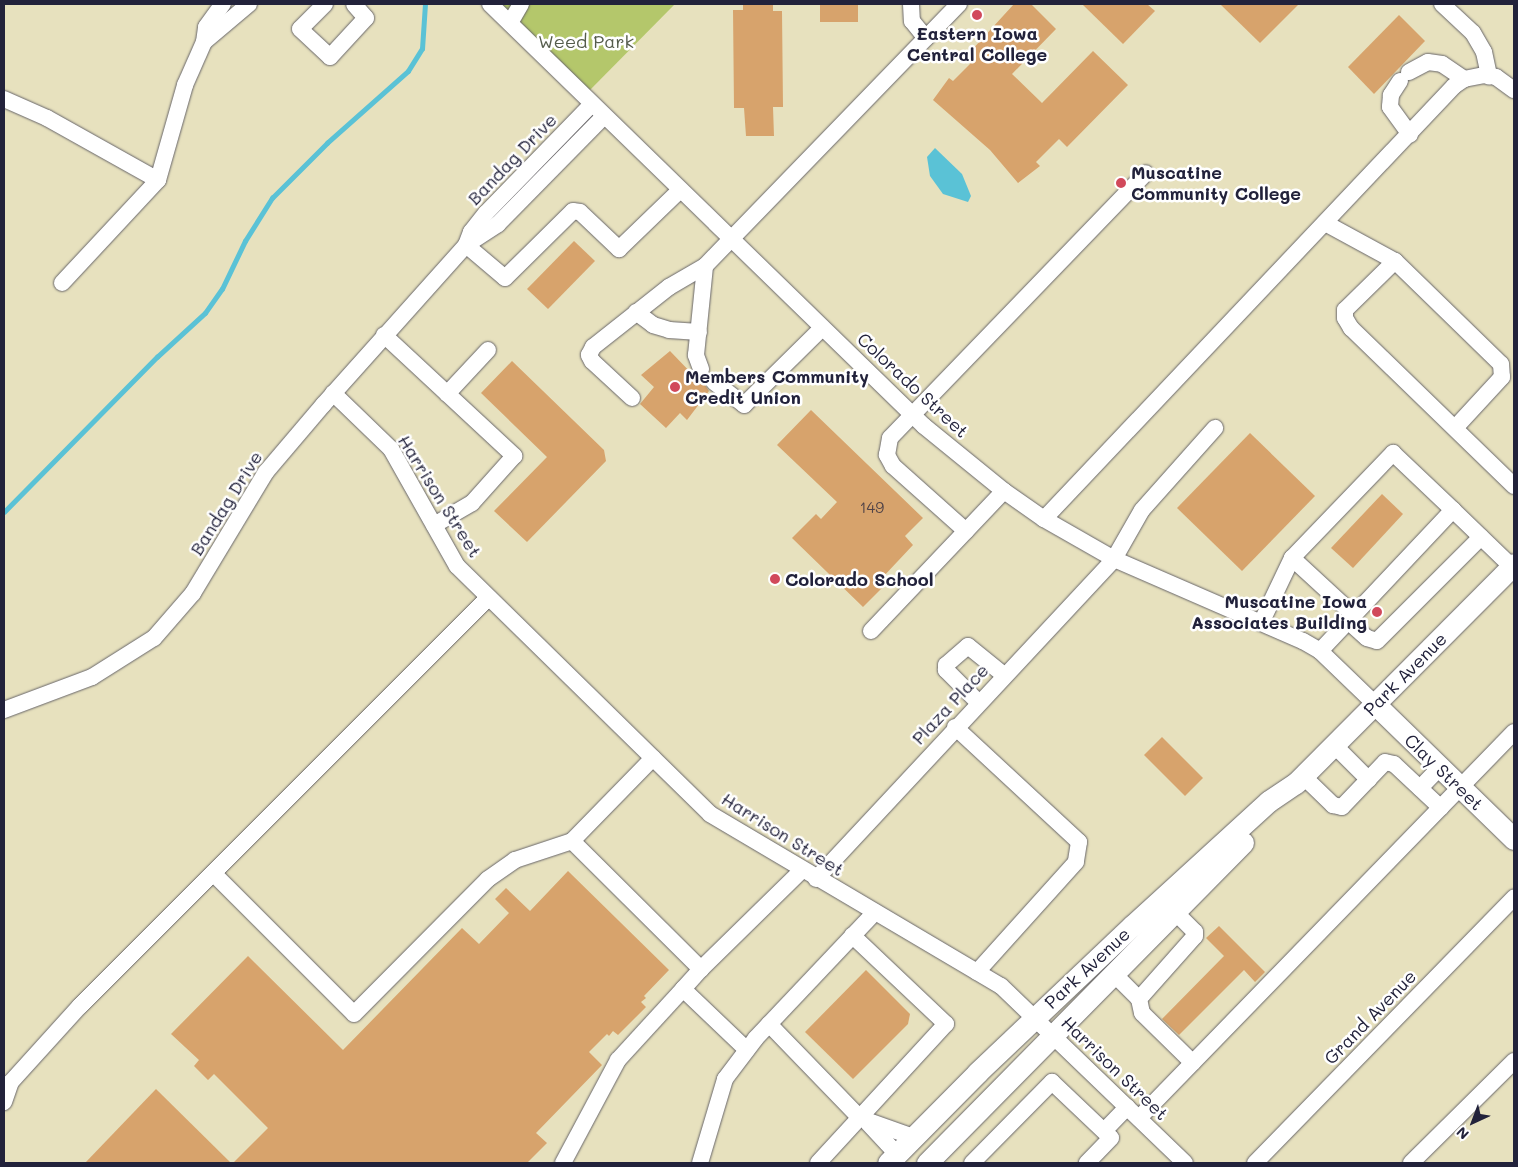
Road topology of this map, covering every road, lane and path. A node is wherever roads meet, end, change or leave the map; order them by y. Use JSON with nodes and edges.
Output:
{"nodes":[{"id":1,"x":223,"y":4,"type":"edge"},
{"id":2,"x":248,"y":4,"type":"edge"},
{"id":3,"x":354,"y":4,"type":"edge"},
{"id":4,"x":490,"y":4,"type":"edge"},
{"id":5,"x":521,"y":4,"type":"edge"},
{"id":6,"x":911,"y":4,"type":"edge"},
{"id":7,"x":959,"y":4,"type":"edge"},
{"id":8,"x":1442,"y":4,"type":"edge"},
{"id":9,"x":318,"y":6,"type":"edge"},
{"id":10,"x":510,"y":23,"type":"junction"},
{"id":11,"x":926,"y":38,"type":"junction"},
{"id":12,"x":204,"y":42,"type":"junction"},
{"id":13,"x":1490,"y":76,"type":"junction"},
{"id":14,"x":1464,"y":79,"type":"junction"},
{"id":15,"x":1514,"y":90,"type":"edge"},
{"id":16,"x":4,"y":99,"type":"edge"},
{"id":17,"x":592,"y":104,"type":"junction"},
{"id":18,"x":604,"y":116,"type":"junction"},
{"id":19,"x":1410,"y":135,"type":"junction"},
{"id":20,"x":1146,"y":173,"type":"dead end"},
{"id":21,"x":158,"y":180,"type":"junction"},
{"id":22,"x":680,"y":190,"type":"junction"},
{"id":23,"x":1325,"y":223,"type":"junction"},
{"id":24,"x":730,"y":240,"type":"junction"},
{"id":25,"x":466,"y":245,"type":"junction"},
{"id":26,"x":1395,"y":262,"type":"junction"},
{"id":27,"x":705,"y":266,"type":"junction"},
{"id":28,"x":62,"y":283,"type":"dead end"},
{"id":29,"x":636,"y":312,"type":"junction"},
{"id":30,"x":822,"y":328,"type":"junction"},
{"id":31,"x":698,"y":332,"type":"junction"},
{"id":32,"x":384,"y":335,"type":"junction"},
{"id":33,"x":488,"y":350,"type":"dead end"},
{"id":34,"x":701,"y":369,"type":"dead end"},
{"id":35,"x":714,"y":382,"type":"dead end"},
{"id":36,"x":333,"y":393,"type":"junction"},
{"id":37,"x":447,"y":394,"type":"junction"},
{"id":38,"x":632,"y":398,"type":"dead end"},
{"id":39,"x":911,"y":414,"type":"junction"},
{"id":40,"x":1215,"y":428,"type":"dead end"},
{"id":41,"x":1455,"y":428,"type":"junction"},
{"id":42,"x":1514,"y":486,"type":"edge"},
{"id":43,"x":1004,"y":491,"type":"junction"},
{"id":44,"x":1453,"y":510,"type":"junction"},
{"id":45,"x":1044,"y":519,"type":"junction"},
{"id":46,"x":434,"y":525,"type":"junction"},
{"id":47,"x":966,"y":532,"type":"junction"},
{"id":48,"x":1481,"y":537,"type":"junction"},
{"id":49,"x":1292,"y":558,"type":"junction"},
{"id":50,"x":1114,"y":559,"type":"junction"},
{"id":51,"x":1513,"y":566,"type":"edge"},
{"id":52,"x":489,"y":598,"type":"junction"},
{"id":53,"x":1351,"y":618,"type":"junction"},
{"id":54,"x":1262,"y":621,"type":"junction"},
{"id":55,"x":871,"y":631,"type":"dead end"},
{"id":56,"x":1320,"y":651,"type":"junction"},
{"id":57,"x":1004,"y":675,"type":"junction"},
{"id":58,"x":979,"y":703,"type":"junction"},
{"id":59,"x":1375,"y":704,"type":"junction"},
{"id":60,"x":4,"y":710,"type":"edge"},
{"id":61,"x":955,"y":727,"type":"junction"},
{"id":62,"x":1514,"y":732,"type":"edge"},
{"id":63,"x":1334,"y":745,"type":"junction"},
{"id":64,"x":653,"y":758,"type":"junction"},
{"id":65,"x":1440,"y":767,"type":"junction"},
{"id":66,"x":1299,"y":779,"type":"junction"},
{"id":67,"x":1369,"y":780,"type":"junction"},
{"id":68,"x":1420,"y":788,"type":"junction"},
{"id":69,"x":1461,"y":788,"type":"junction"},
{"id":70,"x":1441,"y":808,"type":"junction"},
{"id":71,"x":1514,"y":839,"type":"edge"},
{"id":72,"x":572,"y":841,"type":"junction"},
{"id":73,"x":802,"y":870,"type":"junction"},
{"id":74,"x":212,"y":873,"type":"junction"},
{"id":75,"x":816,"y":879,"type":"junction"},
{"id":76,"x":1514,"y":898,"type":"edge"},
{"id":77,"x":1168,"y":905,"type":"junction"},
{"id":78,"x":874,"y":912,"type":"junction"},
{"id":79,"x":852,"y":935,"type":"junction"},
{"id":80,"x":701,"y":969,"type":"junction"},
{"id":81,"x":977,"y":972,"type":"junction"},
{"id":82,"x":1113,"y":972,"type":"junction"},
{"id":83,"x":683,"y":989,"type":"junction"},
{"id":84,"x":1138,"y":999,"type":"junction"},
{"id":85,"x":1034,"y":1017,"type":"junction"},
{"id":86,"x":769,"y":1024,"type":"junction"},
{"id":87,"x":1052,"y":1035,"type":"junction"},
{"id":88,"x":747,"y":1050,"type":"junction"},
{"id":89,"x":1514,"y":1061,"type":"edge"},
{"id":90,"x":1192,"y":1063,"type":"junction"},
{"id":91,"x":4,"y":1102,"type":"edge"},
{"id":92,"x":1133,"y":1113,"type":"junction"},
{"id":93,"x":863,"y":1119,"type":"junction"},
{"id":94,"x":1105,"y":1130,"type":"junction"},
{"id":95,"x":913,"y":1137,"type":"junction"},
{"id":96,"x":892,"y":1159,"type":"edge"},
{"id":97,"x":563,"y":1163,"type":"edge"},
{"id":98,"x":700,"y":1163,"type":"edge"},
{"id":99,"x":818,"y":1163,"type":"edge"},
{"id":100,"x":926,"y":1163,"type":"edge"},
{"id":101,"x":972,"y":1163,"type":"edge"},
{"id":102,"x":1087,"y":1163,"type":"edge"},
{"id":103,"x":1185,"y":1163,"type":"edge"},
{"id":104,"x":1255,"y":1163,"type":"edge"},
{"id":105,"x":1411,"y":1163,"type":"edge"}],
"edges":[{"from":1,"to":12,"type":"street"},
{"from":2,"to":12,"type":"street"},
{"from":3,"to":9,"type":"street"},
{"from":4,"to":10,"type":"street","name":"Colorado Street"},
{"from":5,"to":10,"type":"street"},
{"from":6,"to":11,"type":"street"},
{"from":7,"to":11,"type":"street"},
{"from":8,"to":13,"type":"street"},
{"from":10,"to":17,"type":"street","name":"Colorado Street"},
{"from":11,"to":24,"type":"street"},
{"from":12,"to":21,"type":"street"},
{"from":13,"to":14,"type":"street"},
{"from":13,"to":15,"type":"street"},
{"from":14,"to":19,"type":"street"},
{"from":14,"to":19,"type":"street"},
{"from":16,"to":21,"type":"street"},
{"from":17,"to":18,"type":"street","name":"Colorado Street"},
{"from":17,"to":25,"type":"street","name":"Bandag Drive"},
{"from":18,"to":22,"type":"street","name":"Colorado Street"},
{"from":18,"to":25,"type":"street","name":"Bandag Drive"},
{"from":19,"to":23,"type":"street"},
{"from":20,"to":39,"type":"street"},
{"from":21,"to":28,"type":"street"},
{"from":22,"to":24,"type":"street","name":"Colorado Street"},
{"from":22,"to":25,"type":"street"},
{"from":23,"to":26,"type":"street"},
{"from":23,"to":45,"type":"street"},
{"from":24,"to":27,"type":"street"},
{"from":24,"to":30,"type":"street","name":"Colorado Street"},
{"from":25,"to":32,"type":"street","name":"Bandag Drive"},
{"from":26,"to":41,"type":"street"},
{"from":26,"to":41,"type":"street"},
{"from":27,"to":29,"type":"street"},
{"from":27,"to":31,"type":"street"},
{"from":29,"to":31,"type":"street"},
{"from":29,"to":38,"type":"street"},
{"from":30,"to":35,"type":"street"},
{"from":30,"to":39,"type":"street","name":"Colorado Street"},
{"from":31,"to":34,"type":"street"},
{"from":32,"to":36,"type":"street","name":"Bandag Drive"},
{"from":32,"to":37,"type":"street"},
{"from":33,"to":37,"type":"street"},
{"from":36,"to":46,"type":"street","name":"Harrison Street"},
{"from":36,"to":60,"type":"street","name":"Bandag Drive"},
{"from":37,"to":46,"type":"street"},
{"from":39,"to":43,"type":"street","name":"Colorado Street"},
{"from":39,"to":47,"type":"street"},
{"from":40,"to":50,"type":"street","name":"Plaza Place"},
{"from":41,"to":42,"type":"street"},
{"from":43,"to":45,"type":"street","name":"Colorado Street"},
{"from":43,"to":47,"type":"street"},
{"from":44,"to":48,"type":"street"},
{"from":44,"to":49,"type":"street"},
{"from":44,"to":53,"type":"street"},
{"from":45,"to":50,"type":"street","name":"Colorado Street"},
{"from":46,"to":52,"type":"street","name":"Harrison Street"},
{"from":47,"to":55,"type":"street"},
{"from":48,"to":51,"type":"street"},
{"from":48,"to":53,"type":"street"},
{"from":49,"to":53,"type":"street"},
{"from":49,"to":54,"type":"street"},
{"from":50,"to":54,"type":"street","name":"Colorado Street"},
{"from":50,"to":57,"type":"street","name":"Plaza Place"},
{"from":51,"to":59,"type":"main road","name":"Park Avenue"},
{"from":52,"to":64,"type":"street","name":"Harrison Street"},
{"from":52,"to":74,"type":"street"},
{"from":53,"to":56,"type":"street"},
{"from":54,"to":56,"type":"street","name":"Colorado Street"},
{"from":56,"to":59,"type":"street","name":"Colorado Street"},
{"from":57,"to":58,"type":"street","name":"Plaza Place"},
{"from":57,"to":58,"type":"street"},
{"from":58,"to":61,"type":"street","name":"Plaza Place"},
{"from":59,"to":63,"type":"main road","name":"Park Avenue"},
{"from":59,"to":65,"type":"main road","name":"Clay Street"},
{"from":61,"to":75,"type":"street","name":"Plaza Place"},
{"from":61,"to":81,"type":"street"},
{"from":62,"to":69,"type":"street"},
{"from":63,"to":66,"type":"main road","name":"Park Avenue"},
{"from":63,"to":67,"type":"street"},
{"from":64,"to":72,"type":"street"},
{"from":64,"to":73,"type":"street","name":"Harrison Street"},
{"from":65,"to":68,"type":"street"},
{"from":65,"to":69,"type":"main road","name":"Clay Street"},
{"from":66,"to":67,"type":"street"},
{"from":66,"to":77,"type":"main road","name":"Park Avenue"},
{"from":67,"to":68,"type":"street"},
{"from":68,"to":70,"type":"street"},
{"from":69,"to":70,"type":"street"},
{"from":69,"to":71,"type":"main road","name":"Clay Street"},
{"from":70,"to":90,"type":"street"},
{"from":72,"to":74,"type":"street"},
{"from":72,"to":80,"type":"street"},
{"from":73,"to":75,"type":"street","name":"Harrison Street"},
{"from":73,"to":80,"type":"street"},
{"from":74,"to":91,"type":"street"},
{"from":75,"to":78,"type":"street","name":"Harrison Street"},
{"from":76,"to":104,"type":"street","name":"Grand Avenue"},
{"from":77,"to":82,"type":"main road","name":"Park Avenue"},
{"from":77,"to":84,"type":"street"},
{"from":77,"to":85,"type":"main road","name":"Park Avenue"},
{"from":78,"to":79,"type":"street"},
{"from":78,"to":81,"type":"street","name":"Harrison Street"},
{"from":79,"to":86,"type":"street"},
{"from":79,"to":93,"type":"street"},
{"from":80,"to":83,"type":"street"},
{"from":81,"to":85,"type":"street","name":"Harrison Street"},
{"from":82,"to":84,"type":"street"},
{"from":82,"to":87,"type":"main road","name":"Park Avenue"},
{"from":83,"to":88,"type":"street"},
{"from":83,"to":97,"type":"street"},
{"from":84,"to":90,"type":"street"},
{"from":85,"to":87,"type":"street","name":"Harrison Street"},
{"from":85,"to":95,"type":"main road","name":"Park Avenue"},
{"from":86,"to":88,"type":"street"},
{"from":86,"to":93,"type":"street"},
{"from":87,"to":92,"type":"street","name":"Harrison Street"},
{"from":87,"to":100,"type":"main road","name":"Park Avenue"},
{"from":88,"to":98,"type":"street"},
{"from":89,"to":105,"type":"street"},
{"from":90,"to":92,"type":"street"},
{"from":92,"to":94,"type":"street"},
{"from":92,"to":103,"type":"street","name":"Harrison Street"},
{"from":93,"to":95,"type":"street"},
{"from":93,"to":96,"type":"street"},
{"from":93,"to":99,"type":"street"},
{"from":94,"to":101,"type":"street"},
{"from":94,"to":102,"type":"street"},
{"from":95,"to":96,"type":"main road","name":"Park Avenue"}]}
